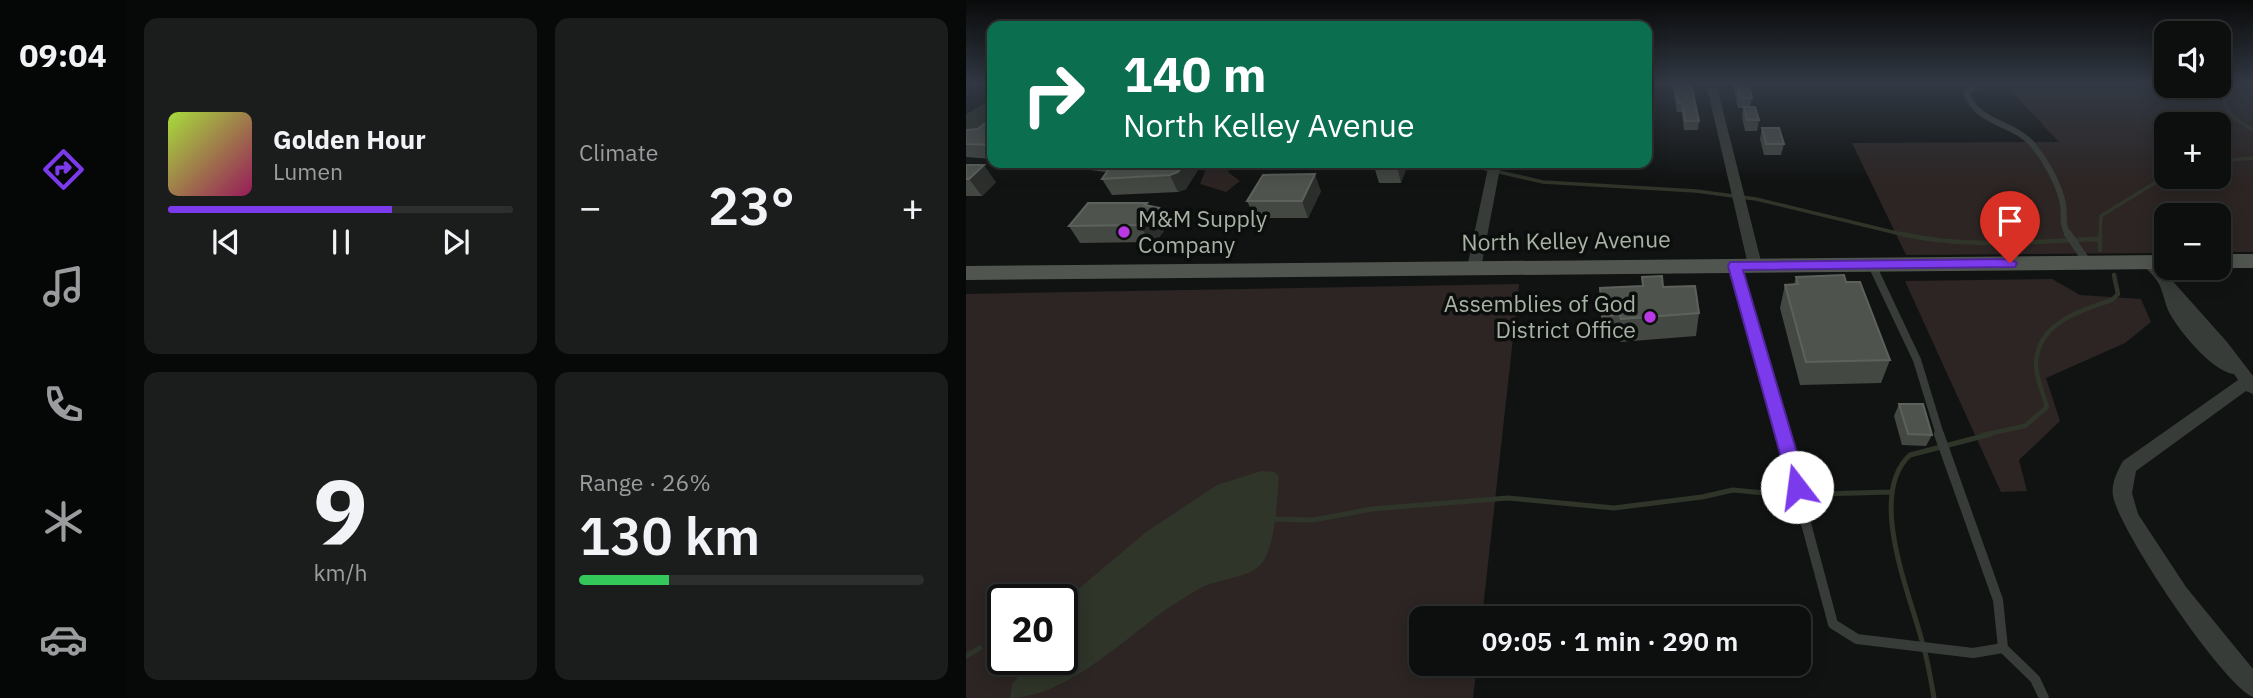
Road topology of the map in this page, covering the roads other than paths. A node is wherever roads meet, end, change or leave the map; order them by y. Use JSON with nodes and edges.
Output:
{"nodes":[{"id":1,"x":1717,"y":116,"type":"edge"},
{"id":2,"x":1982,"y":116,"type":"edge"},
{"id":3,"x":1494,"y":168,"type":"edge"},
{"id":4,"x":2231,"y":261,"type":"edge"},
{"id":5,"x":2253,"y":261,"type":"edge"},
{"id":6,"x":2088,"y":262,"type":"junction"},
{"id":7,"x":1745,"y":265,"type":"junction"},
{"id":8,"x":1872,"y":265,"type":"junction"},
{"id":9,"x":1474,"y":268,"type":"junction"},
{"id":10,"x":2154,"y":268,"type":"edge"},
{"id":11,"x":966,"y":273,"type":"edge"},
{"id":12,"x":2164,"y":280,"type":"edge"},
{"id":13,"x":2250,"y":385,"type":"edge"},
{"id":14,"x":2003,"y":648,"type":"junction"},
{"id":15,"x":2253,"y":686,"type":"edge"},
{"id":16,"x":2044,"y":698,"type":"edge"}],
"edges":[{"from":1,"to":7,"type":"street"},
{"from":2,"to":6,"type":"lane"},
{"from":3,"to":9,"type":"street"},
{"from":4,"to":5,"type":"main road"},
{"from":6,"to":8,"type":"main road","name":"North Kelley Avenue"},
{"from":6,"to":10,"type":"main road","name":"North Kelley Avenue"},
{"from":7,"to":8,"type":"main road","name":"North Kelley Avenue"},
{"from":7,"to":9,"type":"main road","name":"North Kelley Avenue"},
{"from":7,"to":14,"type":"lane"},
{"from":8,"to":14,"type":"lane"},
{"from":9,"to":11,"type":"main road","name":"North Kelley Avenue"},
{"from":12,"to":13,"type":"street"},
{"from":13,"to":15,"type":"street"},
{"from":14,"to":16,"type":"lane"}]}
